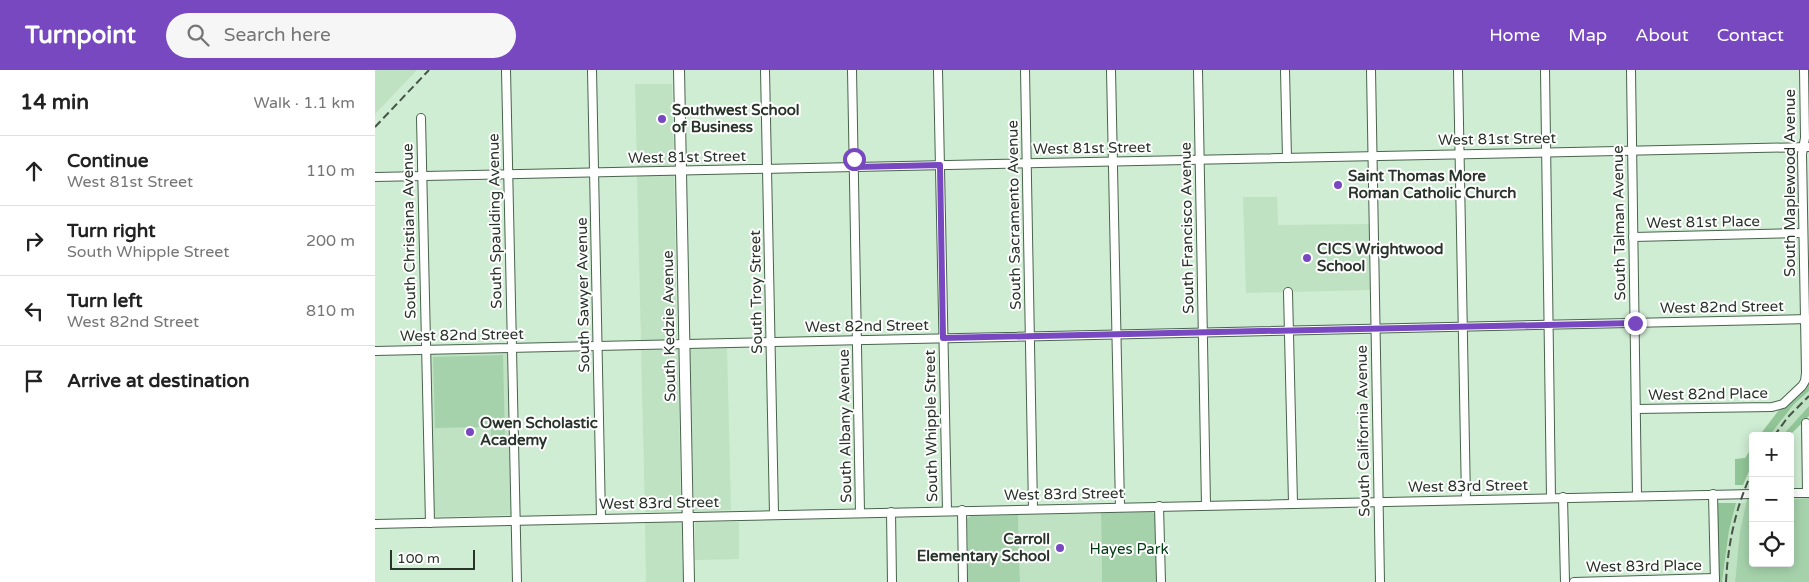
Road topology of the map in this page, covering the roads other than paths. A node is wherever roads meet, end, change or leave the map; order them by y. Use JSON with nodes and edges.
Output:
{"nodes":[{"id":1,"x":506,"y":70,"type":"edge"},
{"id":2,"x":592,"y":70,"type":"edge"},
{"id":3,"x":679,"y":70,"type":"edge"},
{"id":4,"x":765,"y":70,"type":"edge"},
{"id":5,"x":852,"y":70,"type":"edge"},
{"id":6,"x":938,"y":70,"type":"edge"},
{"id":7,"x":1025,"y":70,"type":"edge"},
{"id":8,"x":1111,"y":70,"type":"edge"},
{"id":9,"x":1198,"y":70,"type":"edge"},
{"id":10,"x":1285,"y":70,"type":"edge"},
{"id":11,"x":1371,"y":70,"type":"edge"},
{"id":12,"x":1458,"y":70,"type":"edge"},
{"id":13,"x":1545,"y":70,"type":"edge"},
{"id":14,"x":1631,"y":70,"type":"edge"},
{"id":15,"x":1804,"y":70,"type":"edge"},
{"id":16,"x":421,"y":118,"type":"dead end"},
{"id":17,"x":1806,"y":147,"type":"edge"},
{"id":18,"x":1632,"y":150,"type":"junction"},
{"id":19,"x":1546,"y":152,"type":"junction"},
{"id":20,"x":1460,"y":154,"type":"junction"},
{"id":21,"x":1372,"y":156,"type":"junction"},
{"id":22,"x":1287,"y":158,"type":"junction"},
{"id":23,"x":1200,"y":160,"type":"junction"},
{"id":24,"x":1113,"y":162,"type":"junction"},
{"id":25,"x":1027,"y":163,"type":"junction"},
{"id":26,"x":940,"y":165,"type":"junction"},
{"id":27,"x":855,"y":167,"type":"junction"},
{"id":28,"x":767,"y":169,"type":"junction"},
{"id":29,"x":681,"y":170,"type":"junction"},
{"id":30,"x":595,"y":173,"type":"junction"},
{"id":31,"x":508,"y":175,"type":"junction"},
{"id":32,"x":421,"y":176,"type":"junction"},
{"id":33,"x":375,"y":177,"type":"edge"},
{"id":34,"x":1803,"y":233,"type":"junction"},
{"id":35,"x":1633,"y":237,"type":"junction"},
{"id":36,"x":1288,"y":292,"type":"dead end"},
{"id":37,"x":1807,"y":319,"type":"edge"},
{"id":38,"x":1635,"y":323,"type":"junction"},
{"id":39,"x":1549,"y":325,"type":"junction"},
{"id":40,"x":1463,"y":327,"type":"junction"},
{"id":41,"x":1375,"y":329,"type":"junction"},
{"id":42,"x":1289,"y":330,"type":"junction"},
{"id":43,"x":1203,"y":332,"type":"junction"},
{"id":44,"x":1117,"y":335,"type":"junction"},
{"id":45,"x":1030,"y":337,"type":"junction"},
{"id":46,"x":943,"y":338,"type":"junction"},
{"id":47,"x":857,"y":340,"type":"junction"},
{"id":48,"x":771,"y":342,"type":"junction"},
{"id":49,"x":684,"y":344,"type":"junction"},
{"id":50,"x":598,"y":346,"type":"junction"},
{"id":51,"x":512,"y":348,"type":"junction"},
{"id":52,"x":425,"y":349,"type":"junction"},
{"id":53,"x":375,"y":351,"type":"edge"},
{"id":54,"x":1780,"y":405,"type":"joint"},
{"id":55,"x":1636,"y":409,"type":"junction"},
{"id":56,"x":1806,"y":423,"type":"dead end"},
{"id":57,"x":1794,"y":493,"type":"edge"},
{"id":58,"x":1808,"y":493,"type":"edge"},
{"id":59,"x":1713,"y":494,"type":"junction"},
{"id":60,"x":1749,"y":494,"type":"edge"},
{"id":61,"x":1637,"y":496,"type":"junction"},
{"id":62,"x":1551,"y":498,"type":"junction"},
{"id":63,"x":1563,"y":498,"type":"junction"},
{"id":64,"x":1466,"y":500,"type":"junction"},
{"id":65,"x":1378,"y":502,"type":"junction"},
{"id":66,"x":1293,"y":503,"type":"junction"},
{"id":67,"x":1206,"y":505,"type":"junction"},
{"id":68,"x":1159,"y":506,"type":"junction"},
{"id":69,"x":1120,"y":507,"type":"junction"},
{"id":70,"x":1033,"y":509,"type":"junction"},
{"id":71,"x":962,"y":510,"type":"junction"},
{"id":72,"x":947,"y":511,"type":"junction"},
{"id":73,"x":860,"y":512,"type":"junction"},
{"id":74,"x":891,"y":512,"type":"junction"},
{"id":75,"x":774,"y":514,"type":"junction"},
{"id":76,"x":688,"y":516,"type":"junction"},
{"id":77,"x":601,"y":518,"type":"junction"},
{"id":78,"x":516,"y":520,"type":"junction"},
{"id":79,"x":430,"y":523,"type":"junction"},
{"id":80,"x":375,"y":524,"type":"edge"},
{"id":81,"x":1715,"y":580,"type":"edge"},
{"id":82,"x":517,"y":582,"type":"edge"},
{"id":83,"x":689,"y":582,"type":"edge"},
{"id":84,"x":892,"y":582,"type":"edge"},
{"id":85,"x":963,"y":582,"type":"edge"},
{"id":86,"x":1161,"y":582,"type":"edge"},
{"id":87,"x":1380,"y":582,"type":"edge"},
{"id":88,"x":1565,"y":582,"type":"edge"},
{"id":89,"x":1574,"y":582,"type":"edge"}],
"edges":[{"from":1,"to":31,"type":"street","name":"South Spaulding Avenue"},
{"from":2,"to":30,"type":"street","name":"South Sawyer Avenue"},
{"from":3,"to":29,"type":"main road","name":"South Kedzie Avenue"},
{"from":4,"to":28,"type":"street","name":"South Troy Street"},
{"from":5,"to":27,"type":"street","name":"South Albany Avenue"},
{"from":6,"to":26,"type":"street","name":"South Whipple Street"},
{"from":7,"to":25,"type":"street","name":"South Sacramento Avenue"},
{"from":8,"to":24,"type":"street"},
{"from":9,"to":23,"type":"street","name":"South Francisco Avenue"},
{"from":10,"to":22,"type":"street"},
{"from":11,"to":21,"type":"street","name":"South California Avenue"},
{"from":12,"to":20,"type":"street"},
{"from":13,"to":19,"type":"street"},
{"from":14,"to":18,"type":"street","name":"South Talman Avenue"},
{"from":15,"to":17,"type":"street","name":"South Maplewood Avenue"},
{"from":16,"to":32,"type":"street","name":"South Christiana Avenue"},
{"from":17,"to":18,"type":"street","name":"West 81st Street"},
{"from":17,"to":34,"type":"street","name":"South Maplewood Avenue"},
{"from":18,"to":19,"type":"street","name":"West 81st Street"},
{"from":18,"to":35,"type":"street","name":"South Talman Avenue"},
{"from":19,"to":20,"type":"street","name":"West 81st Street"},
{"from":19,"to":39,"type":"street"},
{"from":20,"to":21,"type":"street","name":"West 81st Street"},
{"from":20,"to":40,"type":"street"},
{"from":21,"to":22,"type":"street","name":"West 81st Street"},
{"from":21,"to":41,"type":"street","name":"South California Avenue"},
{"from":22,"to":23,"type":"street","name":"West 81st Street"},
{"from":23,"to":24,"type":"street","name":"West 81st Street"},
{"from":23,"to":43,"type":"street","name":"South Francisco Avenue"},
{"from":24,"to":25,"type":"street","name":"West 81st Street"},
{"from":24,"to":44,"type":"street"},
{"from":25,"to":26,"type":"street","name":"West 81st Street"},
{"from":25,"to":45,"type":"street","name":"South Sacramento Avenue"},
{"from":26,"to":27,"type":"street","name":"West 81st Street"},
{"from":26,"to":46,"type":"street","name":"South Whipple Street"},
{"from":27,"to":28,"type":"street","name":"West 81st Street"},
{"from":27,"to":47,"type":"street","name":"South Albany Avenue"},
{"from":28,"to":29,"type":"street","name":"West 81st Street"},
{"from":28,"to":48,"type":"street","name":"South Troy Street"},
{"from":29,"to":30,"type":"street","name":"West 81st Street"},
{"from":29,"to":49,"type":"main road","name":"South Kedzie Avenue"},
{"from":30,"to":31,"type":"street","name":"West 81st Street"},
{"from":30,"to":50,"type":"street","name":"South Sawyer Avenue"},
{"from":31,"to":32,"type":"street","name":"West 81st Street"},
{"from":31,"to":51,"type":"street","name":"South Spaulding Avenue"},
{"from":32,"to":33,"type":"street","name":"West 81st Street"},
{"from":32,"to":52,"type":"street","name":"South Christiana Avenue"},
{"from":34,"to":35,"type":"street","name":"West 81st Place"},
{"from":34,"to":37,"type":"street","name":"South Maplewood Avenue"},
{"from":35,"to":38,"type":"street","name":"South Talman Avenue"},
{"from":36,"to":42,"type":"street"},
{"from":37,"to":38,"type":"street","name":"West 82nd Street"},
{"from":37,"to":54,"type":"street","name":"South Maplewood Avenue"},
{"from":38,"to":39,"type":"street","name":"West 82nd Street"},
{"from":38,"to":55,"type":"street","name":"South Talman Avenue"},
{"from":39,"to":40,"type":"street","name":"West 82nd Street"},
{"from":39,"to":62,"type":"street"},
{"from":40,"to":41,"type":"street","name":"West 82nd Street"},
{"from":40,"to":64,"type":"street"},
{"from":41,"to":42,"type":"street","name":"West 82nd Street"},
{"from":41,"to":65,"type":"street","name":"South California Avenue"},
{"from":42,"to":43,"type":"street","name":"West 82nd Street"},
{"from":42,"to":66,"type":"street"},
{"from":43,"to":44,"type":"street","name":"West 82nd Street"},
{"from":43,"to":67,"type":"street","name":"South Francisco Avenue"},
{"from":44,"to":45,"type":"street","name":"West 82nd Street"},
{"from":44,"to":69,"type":"street"},
{"from":45,"to":46,"type":"street","name":"West 82nd Street"},
{"from":45,"to":70,"type":"street","name":"South Sacramento Avenue"},
{"from":46,"to":47,"type":"street","name":"West 82nd Street"},
{"from":46,"to":72,"type":"street","name":"South Whipple Street"},
{"from":47,"to":48,"type":"street","name":"West 82nd Street"},
{"from":47,"to":73,"type":"street","name":"South Albany Avenue"},
{"from":48,"to":49,"type":"street","name":"West 82nd Street"},
{"from":48,"to":75,"type":"street","name":"South Troy Street"},
{"from":49,"to":50,"type":"street","name":"West 82nd Street"},
{"from":49,"to":76,"type":"main road","name":"South Kedzie Avenue"},
{"from":50,"to":51,"type":"street","name":"West 82nd Street"},
{"from":50,"to":77,"type":"street","name":"South Sawyer Avenue"},
{"from":51,"to":52,"type":"street","name":"West 82nd Street"},
{"from":51,"to":78,"type":"street","name":"South Spaulding Avenue"},
{"from":52,"to":53,"type":"street","name":"West 82nd Street"},
{"from":52,"to":79,"type":"street","name":"South Christiana Avenue"},
{"from":54,"to":55,"type":"street","name":"West 82nd Place"},
{"from":55,"to":61,"type":"street","name":"South Talman Avenue"},
{"from":56,"to":58,"type":"street"},
{"from":57,"to":58,"type":"street"},
{"from":59,"to":60,"type":"street","name":"West 83rd Street"},
{"from":59,"to":61,"type":"street","name":"West 83rd Street"},
{"from":59,"to":81,"type":"street"},
{"from":61,"to":63,"type":"street","name":"West 83rd Street"},
{"from":62,"to":63,"type":"street","name":"West 83rd Street"},
{"from":62,"to":64,"type":"street","name":"West 83rd Street"},
{"from":63,"to":88,"type":"street"},
{"from":64,"to":65,"type":"street","name":"West 83rd Street"},
{"from":65,"to":66,"type":"street","name":"West 83rd Street"},
{"from":65,"to":87,"type":"street","name":"South California Avenue"},
{"from":66,"to":67,"type":"street","name":"West 83rd Street"},
{"from":67,"to":68,"type":"street","name":"West 83rd Street"},
{"from":68,"to":69,"type":"street","name":"West 83rd Street"},
{"from":68,"to":86,"type":"street"},
{"from":69,"to":70,"type":"street","name":"West 83rd Street"},
{"from":70,"to":71,"type":"street","name":"West 83rd Street"},
{"from":71,"to":72,"type":"street","name":"West 83rd Street"},
{"from":71,"to":85,"type":"street","name":"South Whipple Street"},
{"from":72,"to":74,"type":"street","name":"West 83rd Street"},
{"from":73,"to":74,"type":"street","name":"West 83rd Street"},
{"from":73,"to":75,"type":"street","name":"West 83rd Street"},
{"from":74,"to":84,"type":"street"},
{"from":75,"to":76,"type":"street","name":"West 83rd Street"},
{"from":76,"to":77,"type":"street","name":"West 83rd Street"},
{"from":76,"to":83,"type":"main road","name":"South Kedzie Avenue"},
{"from":77,"to":78,"type":"street","name":"West 83rd Street"},
{"from":78,"to":79,"type":"street","name":"West 83rd Street"},
{"from":78,"to":82,"type":"street","name":"South Spaulding Avenue"},
{"from":79,"to":80,"type":"street","name":"West 83rd Street"},
{"from":81,"to":89,"type":"street","name":"West 83rd Place"}]}
